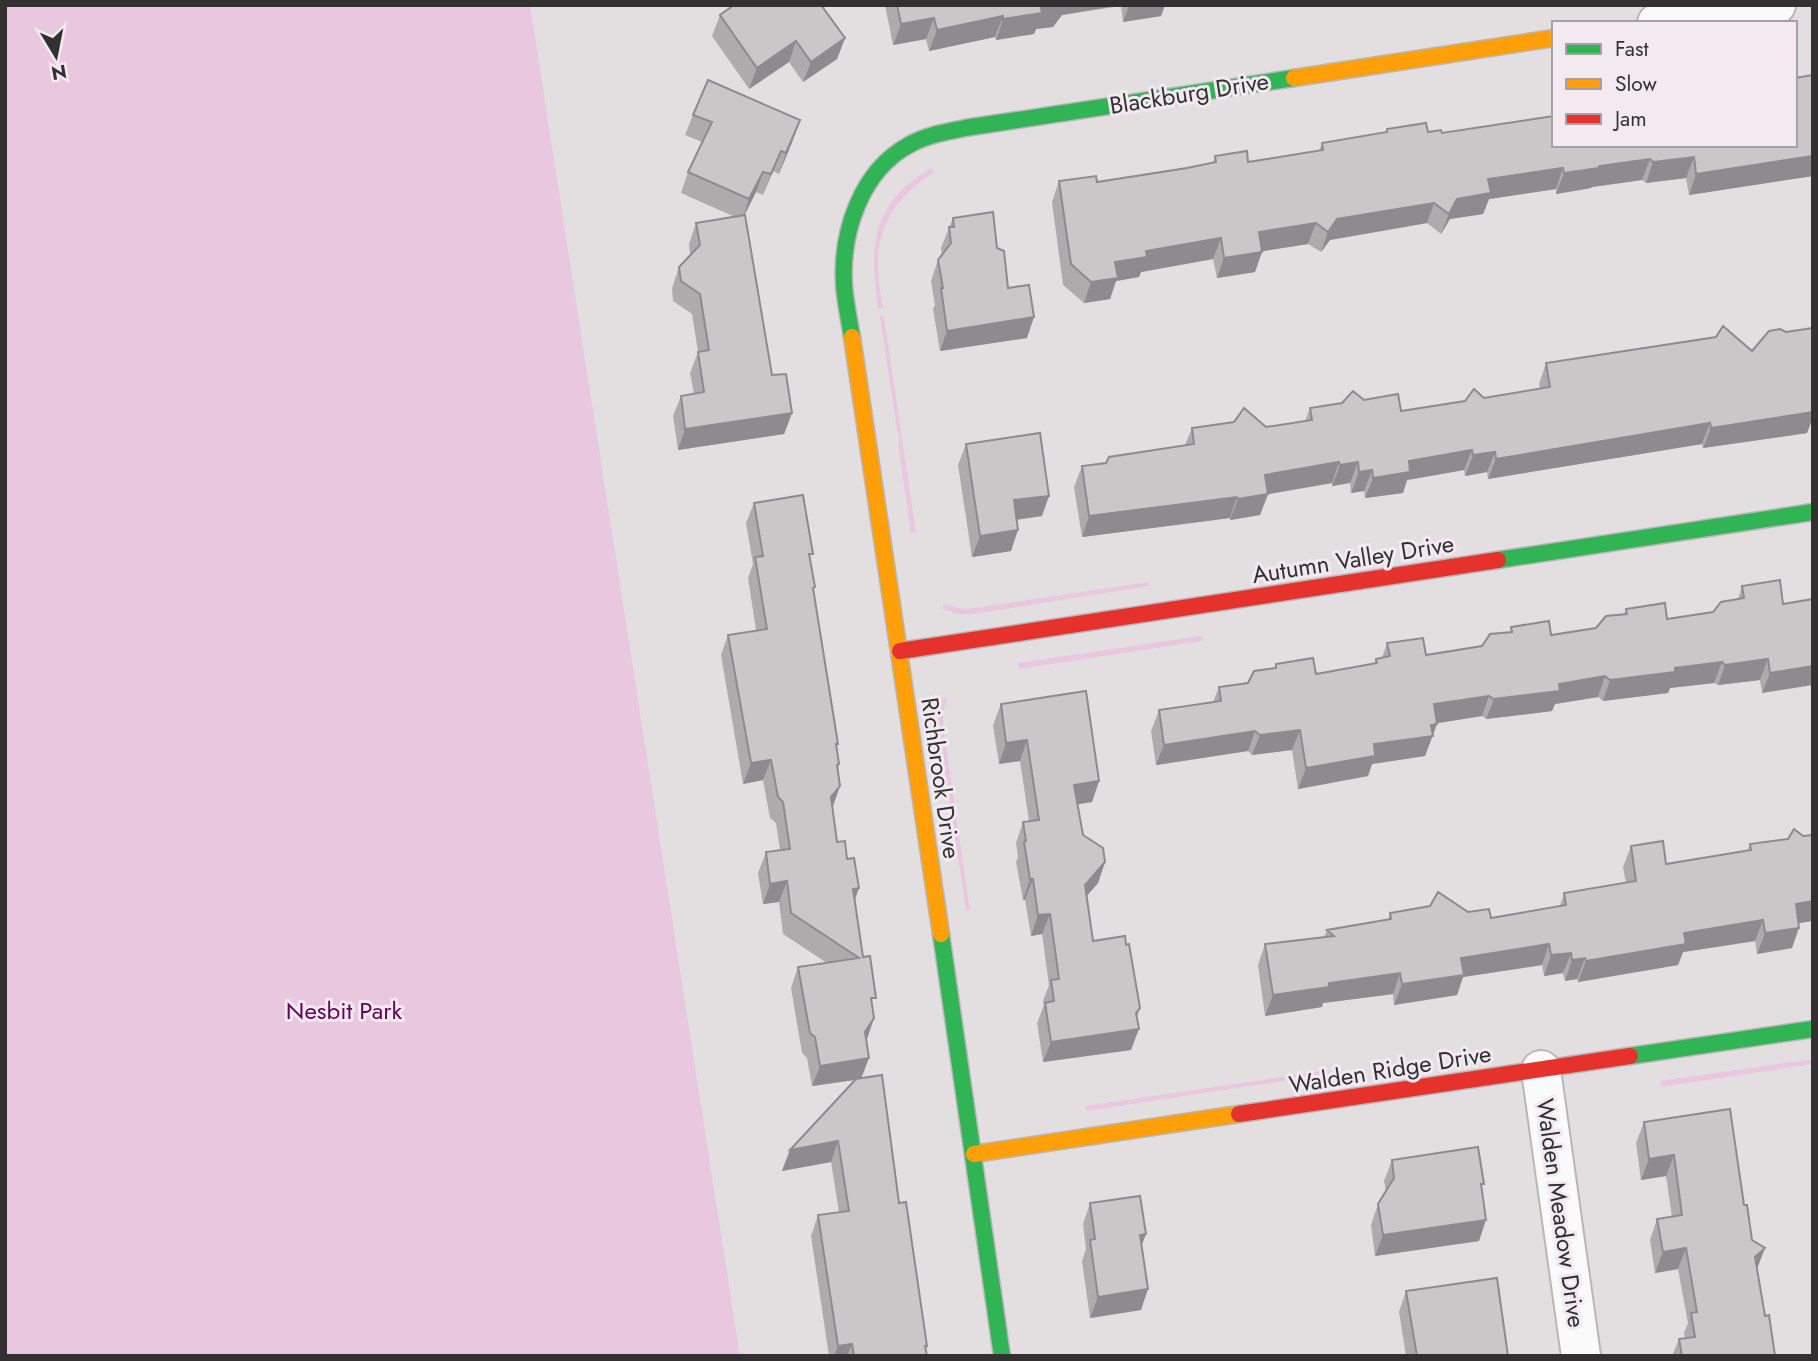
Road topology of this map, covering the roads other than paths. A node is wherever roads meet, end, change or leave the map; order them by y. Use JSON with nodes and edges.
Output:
{"nodes":[{"id":1,"x":1776,"y":5,"type":"edge"},
{"id":2,"x":1670,"y":21,"type":"edge"},
{"id":3,"x":1552,"y":38,"type":"edge"},
{"id":4,"x":855,"y":208,"type":"joint"},
{"id":5,"x":1813,"y":512,"type":"edge"},
{"id":6,"x":900,"y":652,"type":"junction"},
{"id":7,"x":1813,"y":1028,"type":"edge"},
{"id":8,"x":1541,"y":1070,"type":"junction"},
{"id":9,"x":974,"y":1154,"type":"junction"},
{"id":10,"x":1002,"y":1356,"type":"edge"},
{"id":11,"x":1581,"y":1356,"type":"edge"}],
"edges":[{"from":1,"to":2,"type":"street"},
{"from":3,"to":4,"type":"street","name":"Blackburg Drive"},
{"from":4,"to":6,"type":"street","name":"Richbrook Drive"},
{"from":5,"to":6,"type":"street","name":"Autumn Valley Drive"},
{"from":6,"to":9,"type":"street","name":"Richbrook Drive"},
{"from":7,"to":8,"type":"street","name":"Walden Ridge Drive"},
{"from":8,"to":9,"type":"street","name":"Walden Ridge Drive"},
{"from":8,"to":11,"type":"street","name":"Walden Meadow Drive"},
{"from":9,"to":10,"type":"street","name":"Richbrook Drive"}]}
